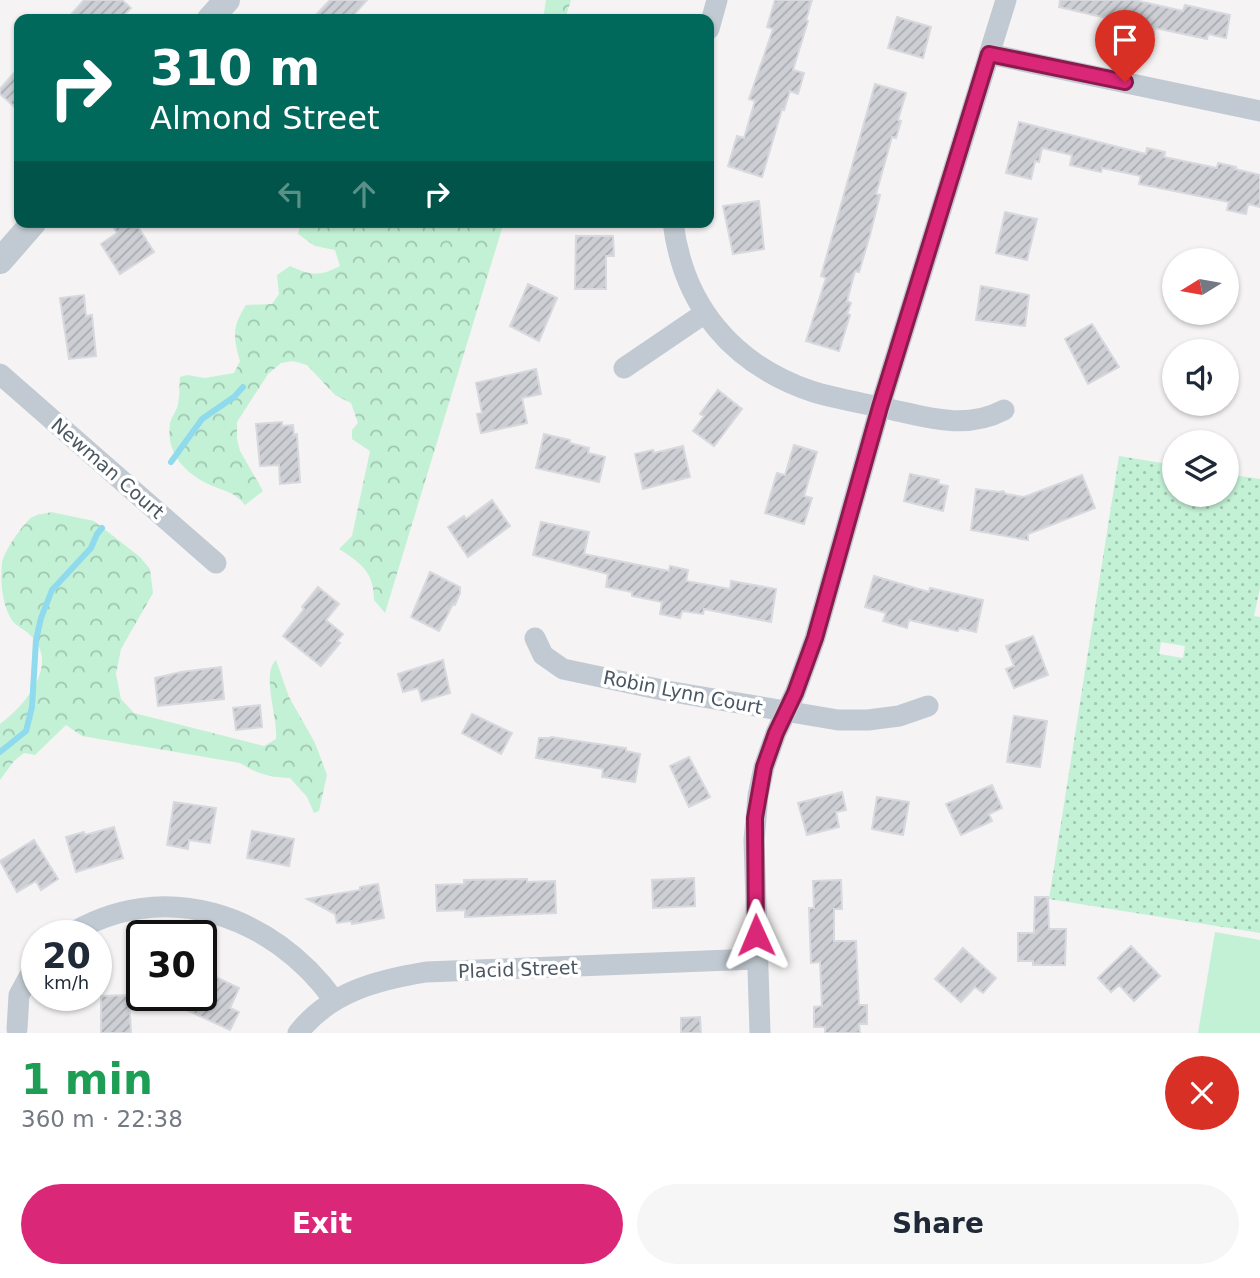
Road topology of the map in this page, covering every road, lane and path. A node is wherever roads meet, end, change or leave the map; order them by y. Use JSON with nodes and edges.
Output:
{"nodes":[{"id":1,"x":227,"y":0,"type":"edge"},
{"id":2,"x":1006,"y":0,"type":"edge"},
{"id":3,"x":214,"y":14,"type":"edge"},
{"id":4,"x":989,"y":54,"type":"junction"},
{"id":5,"x":1260,"y":111,"type":"edge"},
{"id":6,"x":29,"y":228,"type":"edge"},
{"id":7,"x":674,"y":228,"type":"edge"},
{"id":8,"x":0,"y":261,"type":"edge"},
{"id":9,"x":705,"y":313,"type":"junction"},
{"id":10,"x":624,"y":368,"type":"dead end"},
{"id":11,"x":0,"y":374,"type":"edge"},
{"id":12,"x":880,"y":407,"type":"junction"},
{"id":13,"x":1004,"y":410,"type":"dead end"},
{"id":14,"x":216,"y":563,"type":"dead end"},
{"id":15,"x":535,"y":638,"type":"dead end"},
{"id":16,"x":928,"y":706,"type":"dead end"},
{"id":17,"x":785,"y":712,"type":"junction"},
{"id":18,"x":98,"y":920,"type":"edge"},
{"id":19,"x":756,"y":959,"type":"junction"},
{"id":20,"x":21,"y":991,"type":"edge"},
{"id":21,"x":334,"y":1000,"type":"junction"},
{"id":22,"x":17,"y":1029,"type":"dead end"},
{"id":23,"x":298,"y":1033,"type":"edge"},
{"id":24,"x":760,"y":1033,"type":"edge"}],
"edges":[{"from":1,"to":3,"type":"street"},
{"from":2,"to":4,"type":"street"},
{"from":4,"to":5,"type":"street"},
{"from":4,"to":12,"type":"street"},
{"from":6,"to":8,"type":"street"},
{"from":7,"to":9,"type":"street"},
{"from":9,"to":10,"type":"street"},
{"from":9,"to":12,"type":"street"},
{"from":11,"to":14,"type":"street","name":"Newman Court"},
{"from":12,"to":13,"type":"street"},
{"from":12,"to":17,"type":"street"},
{"from":15,"to":17,"type":"street","name":"Robin Lynn Court"},
{"from":16,"to":17,"type":"street","name":"Robin Lynn Court"},
{"from":17,"to":19,"type":"street"},
{"from":18,"to":21,"type":"street"},
{"from":19,"to":21,"type":"street","name":"Placid Street"},
{"from":19,"to":24,"type":"street"},
{"from":20,"to":22,"type":"street"},
{"from":21,"to":23,"type":"street","name":"Placid Street"}]}
